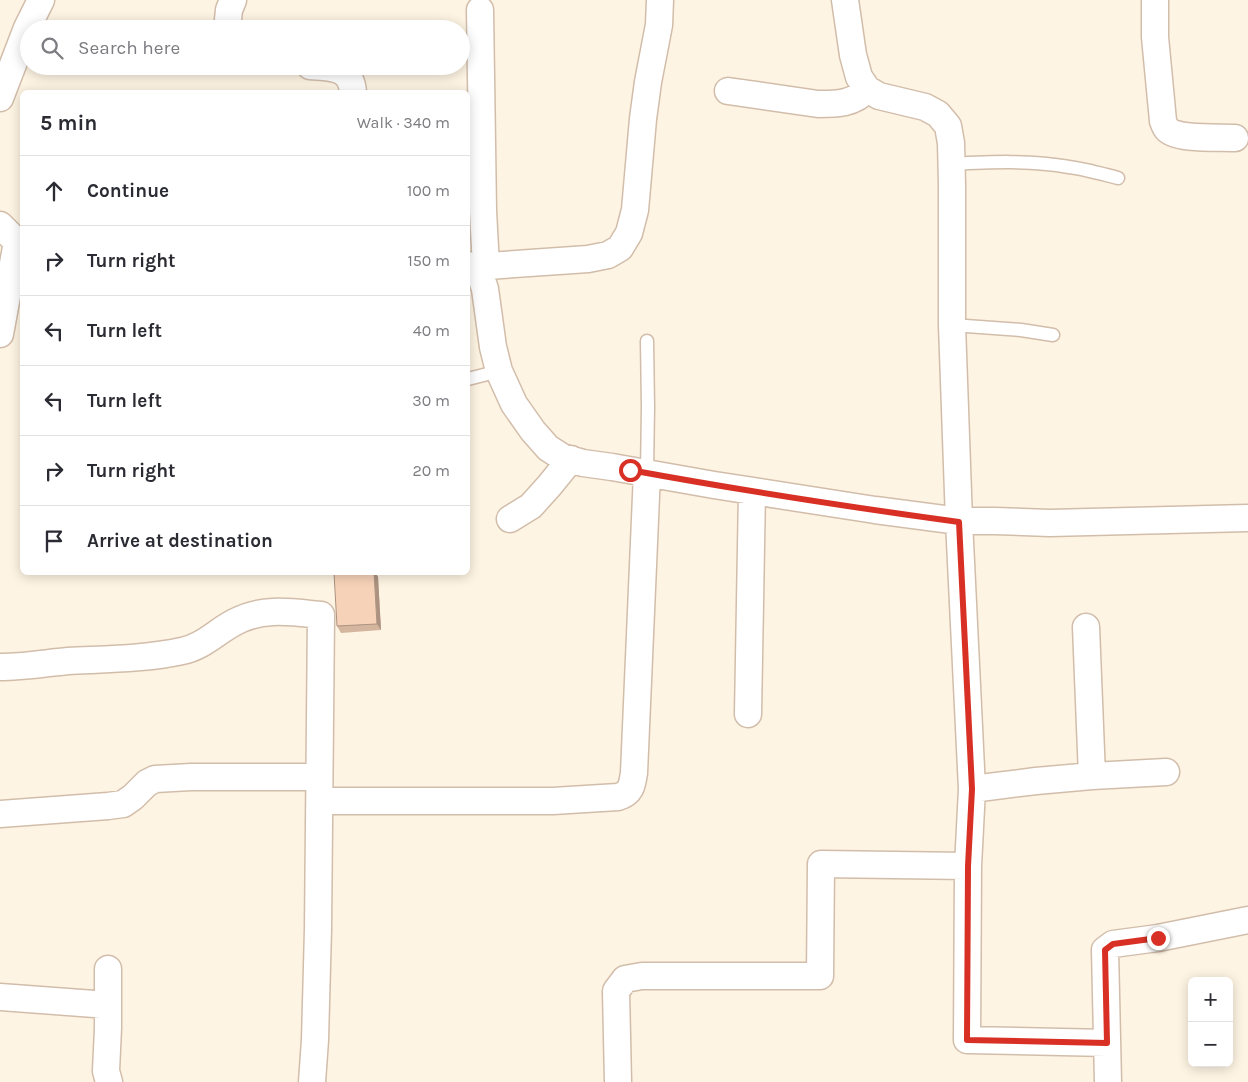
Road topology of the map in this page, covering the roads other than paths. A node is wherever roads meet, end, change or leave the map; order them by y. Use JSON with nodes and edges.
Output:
{"nodes":[{"id":1,"x":41,"y":0,"type":"edge"},
{"id":2,"x":233,"y":0,"type":"edge"},
{"id":3,"x":660,"y":0,"type":"edge"},
{"id":4,"x":846,"y":0,"type":"edge"},
{"id":5,"x":1155,"y":0,"type":"edge"},
{"id":6,"x":480,"y":10,"type":"dead end"},
{"id":7,"x":31,"y":20,"type":"edge"},
{"id":8,"x":228,"y":20,"type":"edge"},
{"id":9,"x":20,"y":46,"type":"edge"},
{"id":10,"x":346,"y":75,"type":"edge"},
{"id":11,"x":867,"y":89,"type":"junction"},
{"id":12,"x":352,"y":90,"type":"edge"},
{"id":13,"x":728,"y":90,"type":"dead end"},
{"id":14,"x":0,"y":98,"type":"edge"},
{"id":15,"x":1235,"y":138,"type":"dead end"},
{"id":16,"x":952,"y":164,"type":"junction"},
{"id":17,"x":1118,"y":178,"type":"dead end"},
{"id":18,"x":13,"y":237,"type":"edge"},
{"id":19,"x":475,"y":266,"type":"edge"},
{"id":20,"x":952,"y":325,"type":"junction"},
{"id":21,"x":0,"y":334,"type":"edge"},
{"id":22,"x":1053,"y":335,"type":"dead end"},
{"id":23,"x":647,"y":341,"type":"dead end"},
{"id":24,"x":500,"y":371,"type":"junction"},
{"id":25,"x":470,"y":378,"type":"edge"},
{"id":26,"x":571,"y":459,"type":"junction"},
{"id":27,"x":647,"y":473,"type":"junction"},
{"id":28,"x":752,"y":491,"type":"junction"},
{"id":29,"x":1248,"y":518,"type":"edge"},
{"id":30,"x":510,"y":519,"type":"dead end"},
{"id":31,"x":959,"y":522,"type":"junction"},
{"id":32,"x":1086,"y":627,"type":"dead end"},
{"id":33,"x":0,"y":667,"type":"edge"},
{"id":34,"x":748,"y":714,"type":"dead end"},
{"id":35,"x":1166,"y":772,"type":"dead end"},
{"id":36,"x":1092,"y":776,"type":"junction"},
{"id":37,"x":320,"y":789,"type":"junction"},
{"id":38,"x":972,"y":789,"type":"junction"},
{"id":39,"x":0,"y":814,"type":"edge"},
{"id":40,"x":968,"y":866,"type":"junction"},
{"id":41,"x":1248,"y":920,"type":"edge"},
{"id":42,"x":108,"y":969,"type":"dead end"},
{"id":43,"x":0,"y":997,"type":"edge"},
{"id":44,"x":108,"y":1005,"type":"junction"},
{"id":45,"x":1107,"y":1043,"type":"junction"},
{"id":46,"x":109,"y":1082,"type":"edge"},
{"id":47,"x":312,"y":1082,"type":"edge"},
{"id":48,"x":618,"y":1082,"type":"edge"},
{"id":49,"x":1108,"y":1082,"type":"edge"}],
"edges":[{"from":1,"to":7,"type":"street"},
{"from":2,"to":8,"type":"street"},
{"from":3,"to":19,"type":"street"},
{"from":4,"to":11,"type":"street"},
{"from":5,"to":15,"type":"street"},
{"from":6,"to":19,"type":"street"},
{"from":9,"to":14,"type":"street"},
{"from":10,"to":12,"type":"street"},
{"from":11,"to":13,"type":"street"},
{"from":11,"to":16,"type":"street"},
{"from":16,"to":17,"type":"lane"},
{"from":16,"to":20,"type":"street"},
{"from":18,"to":21,"type":"street"},
{"from":19,"to":24,"type":"street"},
{"from":20,"to":22,"type":"lane"},
{"from":20,"to":31,"type":"street"},
{"from":23,"to":27,"type":"lane"},
{"from":24,"to":25,"type":"lane"},
{"from":24,"to":26,"type":"street"},
{"from":26,"to":27,"type":"street"},
{"from":26,"to":30,"type":"street"},
{"from":27,"to":28,"type":"street"},
{"from":27,"to":37,"type":"street"},
{"from":28,"to":31,"type":"street"},
{"from":28,"to":34,"type":"street"},
{"from":29,"to":31,"type":"street"},
{"from":31,"to":38,"type":"street"},
{"from":32,"to":36,"type":"street"},
{"from":33,"to":37,"type":"street"},
{"from":35,"to":36,"type":"street"},
{"from":36,"to":38,"type":"street"},
{"from":37,"to":39,"type":"street"},
{"from":37,"to":47,"type":"street"},
{"from":38,"to":40,"type":"street"},
{"from":40,"to":45,"type":"street"},
{"from":40,"to":48,"type":"street"},
{"from":41,"to":45,"type":"street"},
{"from":42,"to":44,"type":"street"},
{"from":43,"to":44,"type":"street"},
{"from":44,"to":46,"type":"street"},
{"from":45,"to":49,"type":"street"}]}
